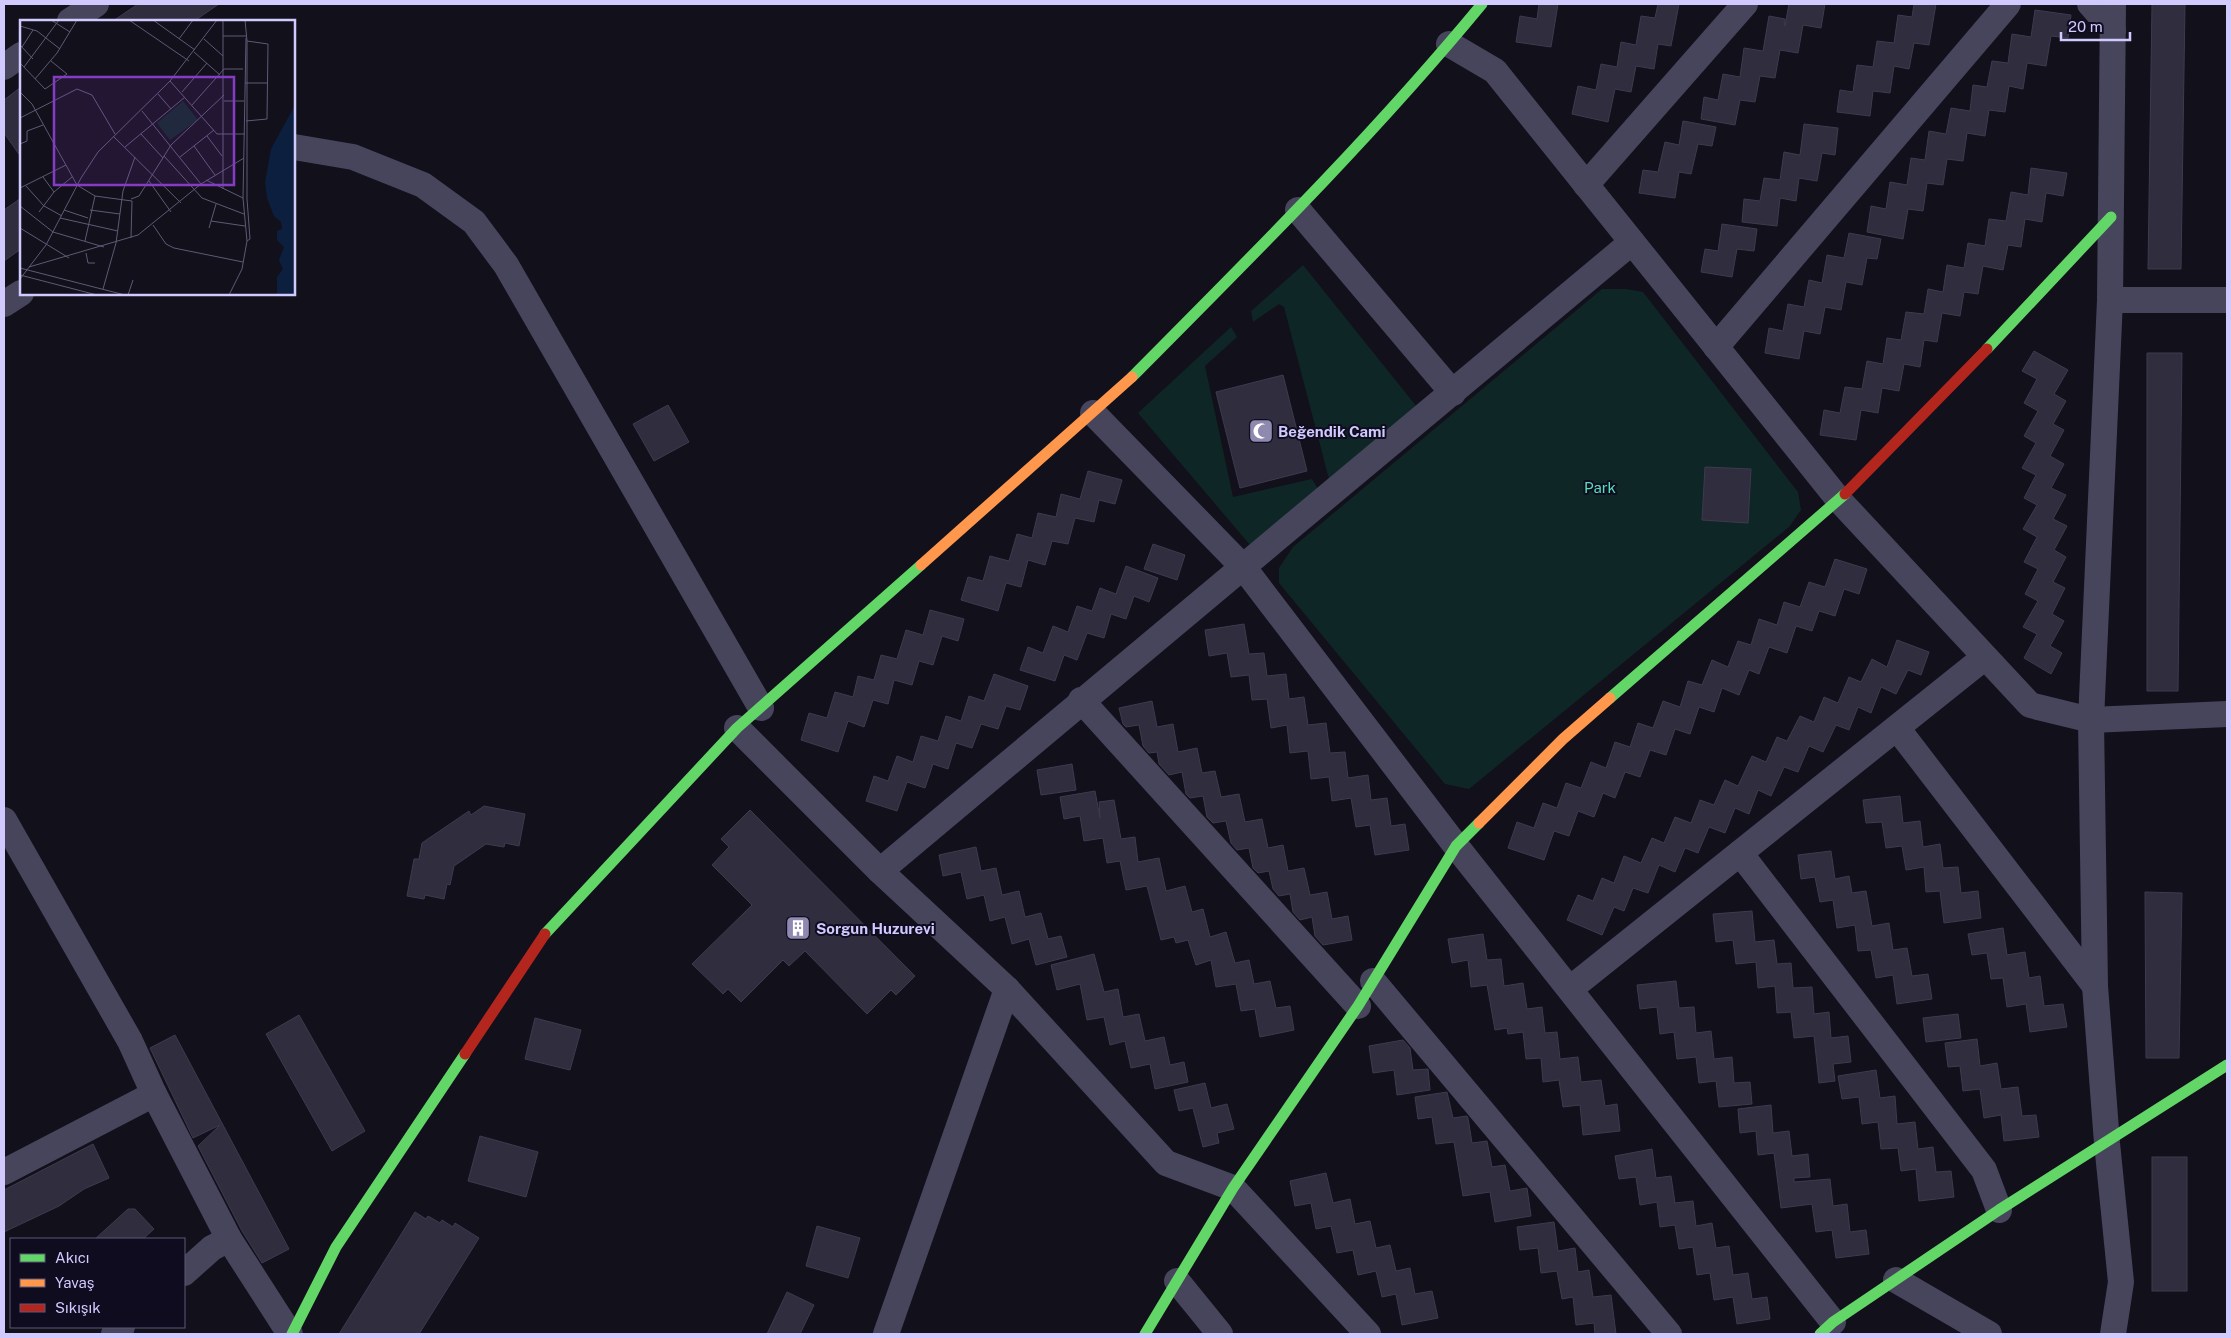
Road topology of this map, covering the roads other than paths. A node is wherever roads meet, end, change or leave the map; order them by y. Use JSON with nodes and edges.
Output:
{"nodes":[{"id":1,"x":96,"y":4,"type":"edge"},
{"id":2,"x":1482,"y":4,"type":"edge"},
{"id":3,"x":1745,"y":4,"type":"edge"},
{"id":4,"x":2008,"y":4,"type":"edge"},
{"id":5,"x":2090,"y":4,"type":"edge"},
{"id":6,"x":2113,"y":4,"type":"edge"},
{"id":7,"x":72,"y":20,"type":"edge"},
{"id":8,"x":2113,"y":30,"type":"junction"},
{"id":9,"x":1449,"y":44,"type":"junction"},
{"id":10,"x":20,"y":56,"type":"edge"},
{"id":11,"x":4,"y":67,"type":"edge"},
{"id":12,"x":295,"y":147,"type":"edge"},
{"id":13,"x":1586,"y":185,"type":"junction"},
{"id":14,"x":1298,"y":210,"type":"junction"},
{"id":15,"x":2111,"y":217,"type":"junction"},
{"id":16,"x":1632,"y":242,"type":"junction"},
{"id":17,"x":20,"y":294,"type":"edge"},
{"id":18,"x":2110,"y":300,"type":"junction"},
{"id":19,"x":2227,"y":300,"type":"edge"},
{"id":20,"x":4,"y":304,"type":"edge"},
{"id":21,"x":1716,"y":347,"type":"junction"},
{"id":22,"x":1452,"y":393,"type":"junction"},
{"id":23,"x":1093,"y":413,"type":"junction"},
{"id":24,"x":1839,"y":500,"type":"junction"},
{"id":25,"x":1244,"y":568,"type":"junction"},
{"id":26,"x":1985,"y":657,"type":"junction"},
{"id":27,"x":1081,"y":700,"type":"junction"},
{"id":28,"x":761,"y":708,"type":"junction"},
{"id":29,"x":2227,"y":714,"type":"edge"},
{"id":30,"x":2091,"y":720,"type":"junction"},
{"id":31,"x":737,"y":728,"type":"junction"},
{"id":32,"x":1897,"y":728,"type":"junction"},
{"id":33,"x":4,"y":820,"type":"edge"},
{"id":34,"x":1456,"y":846,"type":"junction"},
{"id":35,"x":1740,"y":853,"type":"junction"},
{"id":36,"x":880,"y":871,"type":"junction"},
{"id":37,"x":1373,"y":981,"type":"junction"},
{"id":38,"x":2095,"y":986,"type":"junction"},
{"id":39,"x":1007,"y":989,"type":"junction"},
{"id":40,"x":1570,"y":989,"type":"junction"},
{"id":41,"x":1358,"y":1006,"type":"junction"},
{"id":42,"x":2227,"y":1065,"type":"edge"},
{"id":43,"x":154,"y":1094,"type":"junction"},
{"id":44,"x":2107,"y":1143,"type":"junction"},
{"id":45,"x":4,"y":1172,"type":"edge"},
{"id":46,"x":1233,"y":1188,"type":"junction"},
{"id":47,"x":1999,"y":1210,"type":"junction"},
{"id":48,"x":230,"y":1239,"type":"junction"},
{"id":49,"x":185,"y":1272,"type":"edge"},
{"id":50,"x":1896,"y":1280,"type":"junction"},
{"id":51,"x":1177,"y":1281,"type":"junction"},
{"id":52,"x":1826,"y":1328,"type":"edge"},
{"id":53,"x":291,"y":1334,"type":"edge"},
{"id":54,"x":886,"y":1334,"type":"edge"},
{"id":55,"x":1146,"y":1334,"type":"edge"},
{"id":56,"x":1220,"y":1334,"type":"edge"},
{"id":57,"x":1368,"y":1334,"type":"edge"},
{"id":58,"x":1669,"y":1334,"type":"edge"},
{"id":59,"x":1990,"y":1334,"type":"edge"},
{"id":60,"x":2113,"y":1334,"type":"edge"}],
"edges":[{"from":1,"to":7,"type":"street"},
{"from":2,"to":9,"type":"street"},
{"from":3,"to":13,"type":"street"},
{"from":4,"to":21,"type":"street"},
{"from":5,"to":8,"type":"street"},
{"from":6,"to":8,"type":"street"},
{"from":8,"to":15,"type":"street"},
{"from":9,"to":13,"type":"street"},
{"from":9,"to":14,"type":"street"},
{"from":10,"to":11,"type":"street"},
{"from":12,"to":28,"type":"street"},
{"from":13,"to":16,"type":"street"},
{"from":14,"to":22,"type":"street"},
{"from":14,"to":23,"type":"street"},
{"from":15,"to":18,"type":"street"},
{"from":15,"to":24,"type":"street"},
{"from":16,"to":21,"type":"street"},
{"from":16,"to":22,"type":"street"},
{"from":17,"to":20,"type":"street"},
{"from":18,"to":19,"type":"street"},
{"from":18,"to":30,"type":"street"},
{"from":21,"to":24,"type":"street"},
{"from":22,"to":25,"type":"street"},
{"from":23,"to":25,"type":"street"},
{"from":23,"to":28,"type":"street"},
{"from":24,"to":26,"type":"street"},
{"from":24,"to":34,"type":"street"},
{"from":25,"to":27,"type":"street"},
{"from":25,"to":34,"type":"street"},
{"from":26,"to":30,"type":"street"},
{"from":26,"to":32,"type":"street"},
{"from":27,"to":36,"type":"street"},
{"from":27,"to":41,"type":"street"},
{"from":28,"to":31,"type":"street"},
{"from":29,"to":30,"type":"street"},
{"from":30,"to":38,"type":"street"},
{"from":31,"to":36,"type":"street"},
{"from":31,"to":53,"type":"street"},
{"from":32,"to":35,"type":"street"},
{"from":32,"to":38,"type":"street"},
{"from":33,"to":43,"type":"street"},
{"from":34,"to":37,"type":"street"},
{"from":34,"to":40,"type":"street"},
{"from":35,"to":40,"type":"street"},
{"from":35,"to":47,"type":"street"},
{"from":36,"to":39,"type":"street"},
{"from":37,"to":41,"type":"street"},
{"from":37,"to":58,"type":"street"},
{"from":38,"to":44,"type":"street"},
{"from":39,"to":46,"type":"street"},
{"from":39,"to":54,"type":"street"},
{"from":40,"to":52,"type":"street"},
{"from":41,"to":46,"type":"street"},
{"from":42,"to":44,"type":"street"},
{"from":43,"to":45,"type":"street"},
{"from":43,"to":48,"type":"street"},
{"from":44,"to":47,"type":"street"},
{"from":44,"to":60,"type":"street"},
{"from":46,"to":51,"type":"street"},
{"from":46,"to":57,"type":"street"},
{"from":47,"to":50,"type":"street"},
{"from":48,"to":49,"type":"street"},
{"from":48,"to":53,"type":"street"},
{"from":50,"to":52,"type":"street"},
{"from":50,"to":59,"type":"street"},
{"from":51,"to":55,"type":"street"},
{"from":51,"to":56,"type":"street"}]}
